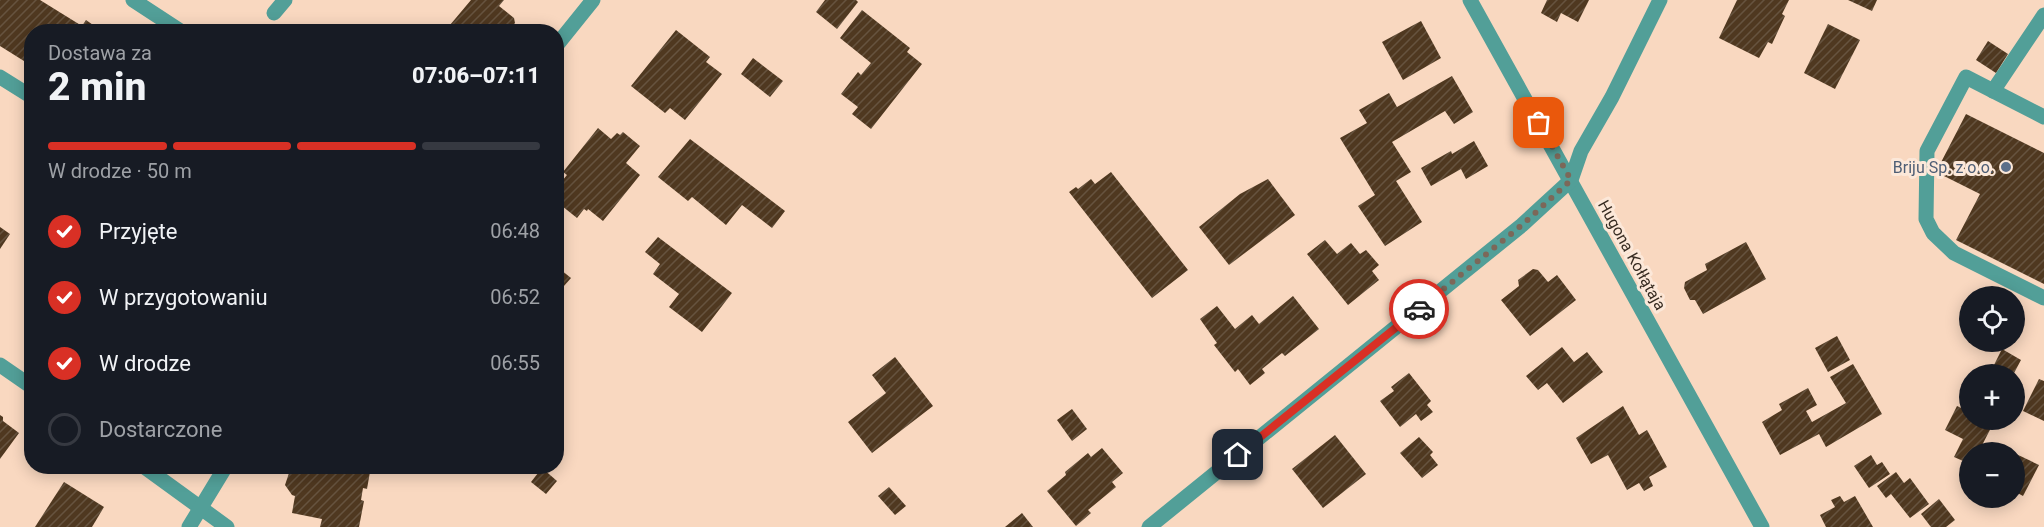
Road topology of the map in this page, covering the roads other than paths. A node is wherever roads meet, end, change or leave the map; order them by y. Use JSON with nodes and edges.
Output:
{"nodes":[{"id":1,"x":133,"y":0,"type":"edge"},
{"id":2,"x":285,"y":0,"type":"edge"},
{"id":3,"x":593,"y":0,"type":"edge"},
{"id":4,"x":1470,"y":0,"type":"edge"},
{"id":5,"x":1660,"y":0,"type":"edge"},
{"id":6,"x":274,"y":14,"type":"dead end"},
{"id":7,"x":2044,"y":15,"type":"edge"},
{"id":8,"x":170,"y":24,"type":"edge"},
{"id":9,"x":564,"y":36,"type":"edge"},
{"id":10,"x":0,"y":77,"type":"edge"},
{"id":11,"x":1994,"y":91,"type":"junction"},
{"id":12,"x":24,"y":92,"type":"edge"},
{"id":13,"x":2044,"y":117,"type":"edge"},
{"id":14,"x":1571,"y":180,"type":"junction"},
{"id":15,"x":2044,"y":298,"type":"edge"},
{"id":16,"x":0,"y":365,"type":"edge"},
{"id":17,"x":24,"y":382,"type":"edge"},
{"id":18,"x":154,"y":474,"type":"edge"},
{"id":19,"x":221,"y":474,"type":"edge"},
{"id":20,"x":200,"y":507,"type":"junction"},
{"id":21,"x":189,"y":527,"type":"edge"},
{"id":22,"x":227,"y":527,"type":"edge"},
{"id":23,"x":1149,"y":527,"type":"edge"},
{"id":24,"x":1762,"y":527,"type":"edge"}],
"edges":[{"from":1,"to":8,"type":"street"},
{"from":2,"to":6,"type":"street"},
{"from":3,"to":9,"type":"street"},
{"from":4,"to":14,"type":"street","name":"Hugona Kołłątaja"},
{"from":5,"to":14,"type":"street"},
{"from":7,"to":11,"type":"street"},
{"from":10,"to":12,"type":"street"},
{"from":11,"to":13,"type":"street"},
{"from":11,"to":15,"type":"street"},
{"from":14,"to":23,"type":"street"},
{"from":14,"to":24,"type":"street","name":"Hugona Kołłątaja"},
{"from":16,"to":17,"type":"street"},
{"from":18,"to":20,"type":"street"},
{"from":19,"to":20,"type":"street"},
{"from":20,"to":21,"type":"street"},
{"from":20,"to":22,"type":"street"}]}
